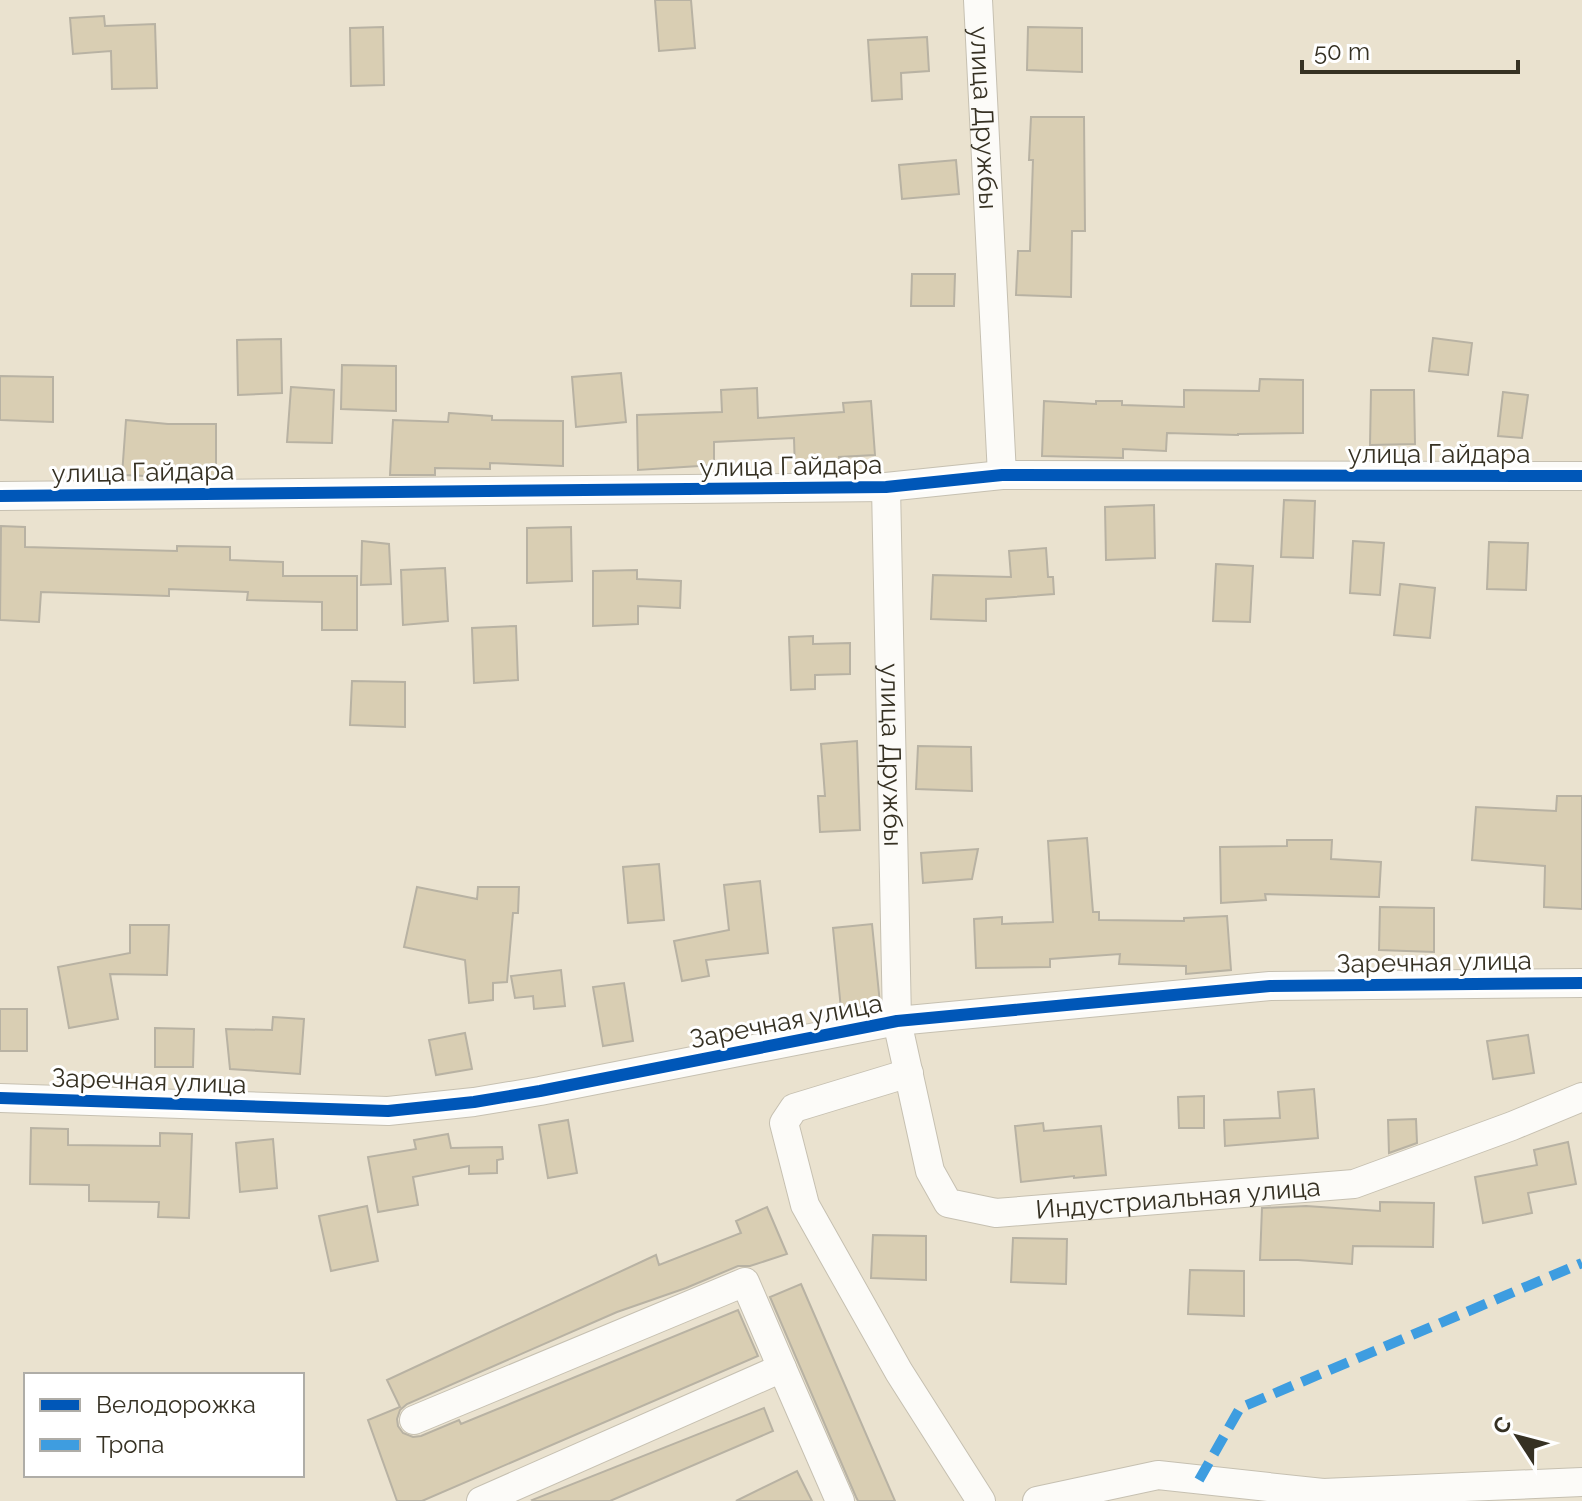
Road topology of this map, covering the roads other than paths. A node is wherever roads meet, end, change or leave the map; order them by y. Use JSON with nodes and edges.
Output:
{"nodes":[{"id":1,"x":978,"y":0,"type":"edge"},
{"id":2,"x":1002,"y":475,"type":"junction"},
{"id":3,"x":1582,"y":476,"type":"edge"},
{"id":4,"x":886,"y":487,"type":"junction"},
{"id":5,"x":0,"y":496,"type":"edge"},
{"id":6,"x":1582,"y":983,"type":"edge"},
{"id":7,"x":897,"y":1021,"type":"junction"},
{"id":8,"x":909,"y":1073,"type":"junction"},
{"id":9,"x":1582,"y":1097,"type":"edge"},
{"id":10,"x":0,"y":1098,"type":"edge"},
{"id":11,"x":782,"y":1368,"type":"junction"},
{"id":12,"x":414,"y":1420,"type":"dead end"},
{"id":13,"x":1582,"y":1482,"type":"edge"},
{"id":14,"x":481,"y":1501,"type":"edge"},
{"id":15,"x":840,"y":1501,"type":"edge"},
{"id":16,"x":981,"y":1501,"type":"edge"},
{"id":17,"x":1037,"y":1501,"type":"edge"}],
"edges":[{"from":1,"to":2,"type":"street","name":"улица Дружбы"},
{"from":2,"to":3,"type":"street","name":"улица Гайдара"},
{"from":2,"to":4,"type":"street","name":"улица Гайдара"},
{"from":4,"to":5,"type":"street","name":"улица Гайдара"},
{"from":4,"to":7,"type":"street","name":"улица Дружбы"},
{"from":6,"to":7,"type":"street","name":"Заречная улица"},
{"from":7,"to":8,"type":"street","name":"Индустриальная улица"},
{"from":7,"to":10,"type":"street","name":"Заречная улица"},
{"from":8,"to":9,"type":"street","name":"Индустриальная улица"},
{"from":8,"to":16,"type":"street"},
{"from":11,"to":12,"type":"street"},
{"from":11,"to":14,"type":"street"},
{"from":11,"to":15,"type":"street"},
{"from":13,"to":17,"type":"street"}]}
